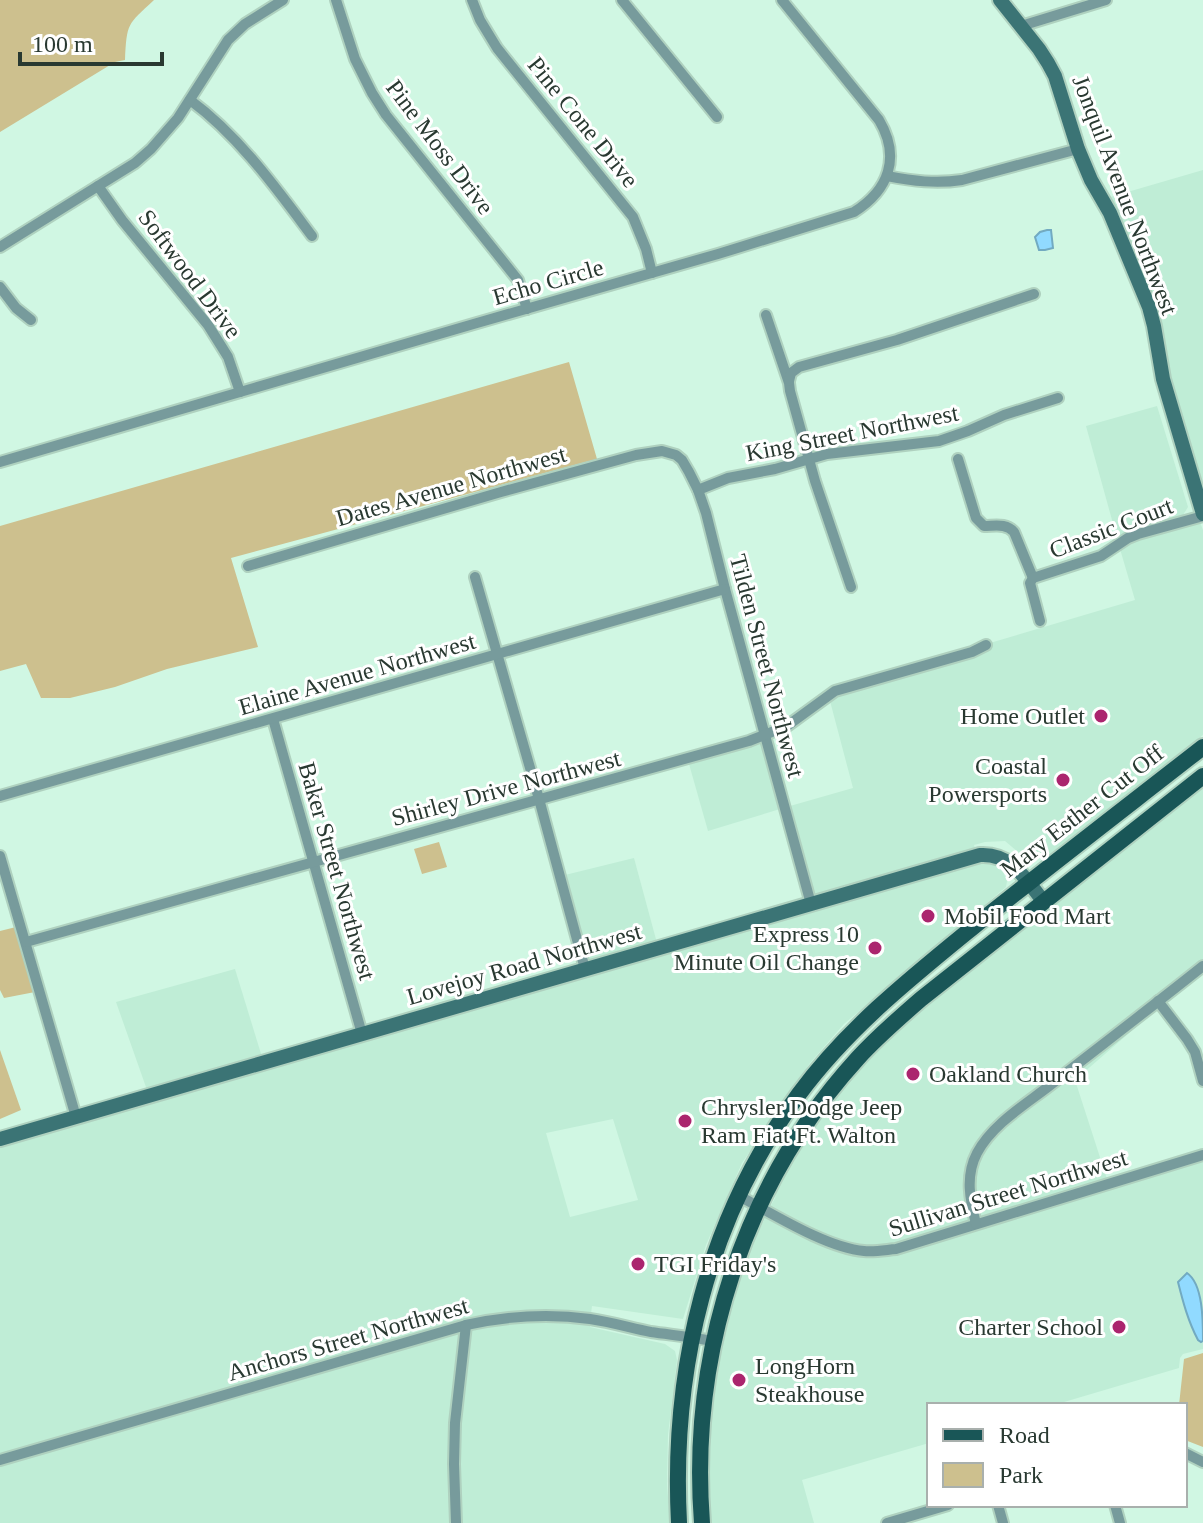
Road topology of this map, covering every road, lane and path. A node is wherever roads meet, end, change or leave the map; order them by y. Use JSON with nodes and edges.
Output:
{"nodes":[{"id":1,"x":283,"y":0,"type":"edge"},
{"id":2,"x":336,"y":0,"type":"edge"},
{"id":3,"x":472,"y":0,"type":"edge"},
{"id":4,"x":622,"y":0,"type":"edge"},
{"id":5,"x":782,"y":0,"type":"edge"},
{"id":6,"x":1000,"y":0,"type":"edge"},
{"id":7,"x":1106,"y":0,"type":"edge"},
{"id":8,"x":1021,"y":26,"type":"junction"},
{"id":9,"x":190,"y":100,"type":"junction"},
{"id":10,"x":717,"y":117,"type":"dead end"},
{"id":11,"x":1078,"y":149,"type":"junction"},
{"id":12,"x":887,"y":176,"type":"junction"},
{"id":13,"x":98,"y":186,"type":"junction"},
{"id":14,"x":312,"y":236,"type":"dead end"},
{"id":15,"x":0,"y":247,"type":"edge"},
{"id":16,"x":652,"y":273,"type":"junction"},
{"id":17,"x":0,"y":287,"type":"edge"},
{"id":18,"x":1034,"y":294,"type":"dead end"},
{"id":19,"x":527,"y":309,"type":"junction"},
{"id":20,"x":766,"y":315,"type":"dead end"},
{"id":21,"x":31,"y":320,"type":"dead end"},
{"id":22,"x":789,"y":383,"type":"junction"},
{"id":23,"x":240,"y":392,"type":"junction"},
{"id":24,"x":1058,"y":398,"type":"dead end"},
{"id":25,"x":665,"y":451,"type":"joint"},
{"id":26,"x":808,"y":458,"type":"junction"},
{"id":27,"x":958,"y":459,"type":"dead end"},
{"id":28,"x":0,"y":462,"type":"edge"},
{"id":29,"x":698,"y":490,"type":"junction"},
{"id":30,"x":1203,"y":515,"type":"edge"},
{"id":31,"x":248,"y":566,"type":"dead end"},
{"id":32,"x":475,"y":577,"type":"dead end"},
{"id":33,"x":1033,"y":578,"type":"junction"},
{"id":34,"x":851,"y":587,"type":"dead end"},
{"id":35,"x":725,"y":589,"type":"junction"},
{"id":36,"x":1040,"y":621,"type":"dead end"},
{"id":37,"x":986,"y":645,"type":"dead end"},
{"id":38,"x":498,"y":655,"type":"junction"},
{"id":39,"x":273,"y":719,"type":"junction"},
{"id":40,"x":765,"y":735,"type":"junction"},
{"id":41,"x":1203,"y":747,"type":"edge"},
{"id":42,"x":1203,"y":776,"type":"edge"},
{"id":43,"x":0,"y":796,"type":"edge"},
{"id":44,"x":539,"y":799,"type":"junction"},
{"id":45,"x":0,"y":856,"type":"edge"},
{"id":46,"x":313,"y":862,"type":"junction"},
{"id":47,"x":1029,"y":883,"type":"junction"},
{"id":48,"x":1044,"y":902,"type":"junction"},
{"id":49,"x":811,"y":904,"type":"junction"},
{"id":50,"x":26,"y":942,"type":"junction"},
{"id":51,"x":1203,"y":966,"type":"edge"},
{"id":52,"x":585,"y":969,"type":"junction"},
{"id":53,"x":1158,"y":1001,"type":"junction"},
{"id":54,"x":362,"y":1034,"type":"junction"},
{"id":55,"x":835,"y":1051,"type":"junction"},
{"id":56,"x":852,"y":1065,"type":"junction"},
{"id":57,"x":1203,"y":1081,"type":"edge"},
{"id":58,"x":76,"y":1117,"type":"junction"},
{"id":59,"x":0,"y":1139,"type":"edge"},
{"id":60,"x":1203,"y":1155,"type":"edge"},
{"id":61,"x":739,"y":1196,"type":"junction"},
{"id":62,"x":759,"y":1207,"type":"junction"},
{"id":63,"x":976,"y":1224,"type":"junction"},
{"id":64,"x":466,"y":1325,"type":"junction"},
{"id":65,"x":692,"y":1337,"type":"junction"},
{"id":66,"x":713,"y":1341,"type":"junction"},
{"id":67,"x":0,"y":1460,"type":"edge"},
{"id":68,"x":941,"y":1507,"type":"edge"},
{"id":69,"x":456,"y":1523,"type":"edge"},
{"id":70,"x":679,"y":1523,"type":"edge"},
{"id":71,"x":702,"y":1523,"type":"edge"},
{"id":72,"x":887,"y":1523,"type":"edge"}],
"edges":[{"from":1,"to":9,"type":"street"},
{"from":2,"to":19,"type":"street","name":"Pine Moss Drive"},
{"from":3,"to":16,"type":"street","name":"Pine Cone Drive"},
{"from":4,"to":10,"type":"street"},
{"from":5,"to":12,"type":"street"},
{"from":6,"to":8,"type":"street","name":"Jonquil Avenue Northwest"},
{"from":7,"to":8,"type":"street"},
{"from":8,"to":11,"type":"street","name":"Jonquil Avenue Northwest"},
{"from":9,"to":13,"type":"street"},
{"from":9,"to":14,"type":"street"},
{"from":11,"to":12,"type":"street"},
{"from":11,"to":30,"type":"street","name":"Jonquil Avenue Northwest"},
{"from":12,"to":16,"type":"street","name":"Echo Circle"},
{"from":13,"to":15,"type":"street"},
{"from":13,"to":23,"type":"street","name":"Softwood Drive"},
{"from":16,"to":19,"type":"street","name":"Echo Circle"},
{"from":17,"to":21,"type":"street"},
{"from":18,"to":22,"type":"street"},
{"from":19,"to":23,"type":"street","name":"Echo Circle"},
{"from":20,"to":22,"type":"street"},
{"from":22,"to":26,"type":"street"},
{"from":23,"to":28,"type":"street","name":"Echo Circle"},
{"from":24,"to":26,"type":"street","name":"King Street Northwest"},
{"from":25,"to":29,"type":"street","name":"Tilden Street Northwest"},
{"from":25,"to":31,"type":"street","name":"Dates Avenue Northwest"},
{"from":26,"to":29,"type":"street","name":"King Street Northwest"},
{"from":26,"to":34,"type":"street"},
{"from":27,"to":33,"type":"street","name":"Classic Court"},
{"from":29,"to":35,"type":"street","name":"Tilden Street Northwest"},
{"from":30,"to":33,"type":"street","name":"Classic Court"},
{"from":32,"to":38,"type":"street"},
{"from":33,"to":36,"type":"street","name":"Classic Court"},
{"from":35,"to":38,"type":"street","name":"Elaine Avenue Northwest"},
{"from":35,"to":40,"type":"street","name":"Tilden Street Northwest"},
{"from":37,"to":40,"type":"street","name":"Shirley Drive Northwest"},
{"from":38,"to":39,"type":"street","name":"Elaine Avenue Northwest"},
{"from":38,"to":44,"type":"street"},
{"from":39,"to":43,"type":"street","name":"Elaine Avenue Northwest"},
{"from":39,"to":46,"type":"street","name":"Baker Street Northwest"},
{"from":40,"to":44,"type":"street","name":"Shirley Drive Northwest"},
{"from":40,"to":49,"type":"street","name":"Tilden Street Northwest"},
{"from":41,"to":47,"type":"main road","name":"Mary Esther Cut Off"},
{"from":42,"to":48,"type":"main road","name":"Mary Esther Cut Off"},
{"from":44,"to":46,"type":"street","name":"Shirley Drive Northwest"},
{"from":44,"to":52,"type":"street"},
{"from":45,"to":50,"type":"street"},
{"from":46,"to":50,"type":"street","name":"Shirley Drive Northwest"},
{"from":46,"to":54,"type":"street","name":"Baker Street Northwest"},
{"from":47,"to":48,"type":"street","name":"Lovejoy Road Northwest"},
{"from":47,"to":49,"type":"street","name":"Lovejoy Road Northwest"},
{"from":47,"to":55,"type":"main road","name":"Mary Esther Cut Off"},
{"from":48,"to":56,"type":"main road","name":"Mary Esther Cut Off"},
{"from":49,"to":52,"type":"street","name":"Lovejoy Road Northwest"},
{"from":50,"to":58,"type":"street"},
{"from":51,"to":53,"type":"street"},
{"from":52,"to":54,"type":"street","name":"Lovejoy Road Northwest"},
{"from":53,"to":57,"type":"street"},
{"from":53,"to":63,"type":"street"},
{"from":54,"to":58,"type":"street","name":"Lovejoy Road Northwest"},
{"from":55,"to":56,"type":"main road"},
{"from":55,"to":61,"type":"main road","name":"Mary Esther Cut Off"},
{"from":56,"to":62,"type":"main road","name":"Mary Esther Cut Off"},
{"from":58,"to":59,"type":"street","name":"Lovejoy Road Northwest"},
{"from":60,"to":63,"type":"street","name":"Sullivan Street Northwest"},
{"from":61,"to":62,"type":"street","name":"Sullivan Street Northwest"},
{"from":61,"to":65,"type":"main road","name":"Mary Esther Cut Off"},
{"from":62,"to":63,"type":"street","name":"Sullivan Street Northwest"},
{"from":62,"to":66,"type":"main road","name":"Mary Esther Cut Off"},
{"from":64,"to":65,"type":"street","name":"Anchors Street Northwest"},
{"from":64,"to":67,"type":"street","name":"Anchors Street Northwest"},
{"from":64,"to":69,"type":"street"},
{"from":65,"to":66,"type":"street","name":"Anchors Street Northwest"},
{"from":65,"to":70,"type":"main road","name":"Mary Esther Cut Off"},
{"from":66,"to":71,"type":"main road","name":"Mary Esther Cut Off"},
{"from":68,"to":72,"type":"street"}]}
